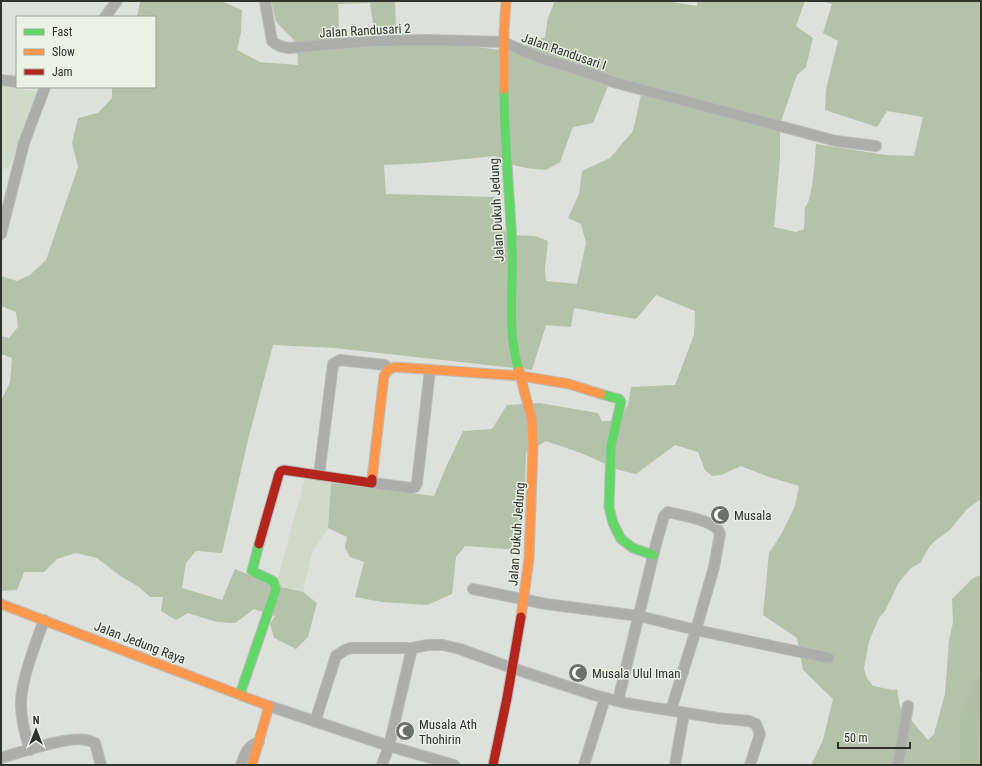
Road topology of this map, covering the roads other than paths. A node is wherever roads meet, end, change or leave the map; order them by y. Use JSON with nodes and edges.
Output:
{"nodes":[{"id":1,"x":117,"y":1,"type":"edge"},
{"id":2,"x":265,"y":1,"type":"edge"},
{"id":3,"x":506,"y":1,"type":"edge"},
{"id":4,"x":106,"y":16,"type":"edge"},
{"id":5,"x":503,"y":42,"type":"junction"},
{"id":6,"x":1,"y":80,"type":"edge"},
{"id":7,"x":16,"y":82,"type":"edge"},
{"id":8,"x":45,"y":88,"type":"edge"},
{"id":9,"x":876,"y":146,"type":"dead end"},
{"id":10,"x":1,"y":234,"type":"edge"},
{"id":11,"x":388,"y":370,"type":"junction"},
{"id":12,"x":430,"y":370,"type":"junction"},
{"id":13,"x":521,"y":376,"type":"junction"},
{"id":14,"x":319,"y":475,"type":"junction"},
{"id":15,"x":372,"y":482,"type":"junction"},
{"id":16,"x":653,"y":555,"type":"junction"},
{"id":17,"x":473,"y":589,"type":"dead end"},
{"id":18,"x":524,"y":600,"type":"junction"},
{"id":19,"x":1,"y":604,"type":"edge"},
{"id":20,"x":639,"y":616,"type":"junction"},
{"id":21,"x":44,"y":620,"type":"junction"},
{"id":22,"x":696,"y":630,"type":"junction"},
{"id":23,"x":412,"y":648,"type":"junction"},
{"id":24,"x":829,"y":658,"type":"dead end"},
{"id":25,"x":512,"y":668,"type":"junction"},
{"id":26,"x":240,"y":694,"type":"junction"},
{"id":27,"x":605,"y":698,"type":"junction"},
{"id":28,"x":618,"y":701,"type":"junction"},
{"id":29,"x":269,"y":706,"type":"junction"},
{"id":30,"x":908,"y":706,"type":"dead end"},
{"id":31,"x":671,"y":710,"type":"junction"},
{"id":32,"x":684,"y":713,"type":"junction"},
{"id":33,"x":315,"y":722,"type":"junction"},
{"id":34,"x":259,"y":742,"type":"junction"},
{"id":35,"x":389,"y":746,"type":"junction"},
{"id":36,"x":30,"y":750,"type":"junction"},
{"id":37,"x":1,"y":758,"type":"edge"},
{"id":38,"x":101,"y":765,"type":"edge"},
{"id":39,"x":241,"y":765,"type":"edge"},
{"id":40,"x":252,"y":765,"type":"edge"},
{"id":41,"x":382,"y":765,"type":"edge"},
{"id":42,"x":454,"y":765,"type":"edge"},
{"id":43,"x":493,"y":765,"type":"edge"},
{"id":44,"x":584,"y":765,"type":"edge"},
{"id":45,"x":675,"y":765,"type":"edge"},
{"id":46,"x":750,"y":765,"type":"edge"},
{"id":47,"x":898,"y":765,"type":"edge"}],
"edges":[{"from":1,"to":4,"type":"street"},
{"from":2,"to":5,"type":"street","name":"Jalan Randusari 2"},
{"from":3,"to":5,"type":"street","name":"Jalan Dukuh Jedung"},
{"from":5,"to":9,"type":"street","name":"Jalan Randusari I"},
{"from":5,"to":13,"type":"street","name":"Jalan Dukuh Jedung"},
{"from":6,"to":7,"type":"street"},
{"from":8,"to":10,"type":"street"},
{"from":11,"to":12,"type":"street"},
{"from":11,"to":14,"type":"street"},
{"from":11,"to":15,"type":"street"},
{"from":12,"to":13,"type":"street"},
{"from":12,"to":15,"type":"street"},
{"from":13,"to":16,"type":"street"},
{"from":13,"to":18,"type":"street","name":"Jalan Dukuh Jedung"},
{"from":14,"to":15,"type":"street"},
{"from":14,"to":26,"type":"street"},
{"from":16,"to":20,"type":"street"},
{"from":16,"to":22,"type":"street"},
{"from":17,"to":18,"type":"street","name":"Jalan Dukuh Jedung"},
{"from":18,"to":20,"type":"street","name":"Jalan Dukuh Jedung"},
{"from":18,"to":25,"type":"street","name":"Jalan Dukuh Jedung"},
{"from":19,"to":21,"type":"street","name":"Jalan Jedung Raya"},
{"from":20,"to":22,"type":"street","name":"Jalan Dukuh Jedung"},
{"from":20,"to":28,"type":"street"},
{"from":21,"to":26,"type":"street","name":"Jalan Jedung Raya"},
{"from":21,"to":36,"type":"street"},
{"from":22,"to":24,"type":"street","name":"Jalan Dukuh Jedung"},
{"from":22,"to":31,"type":"street"},
{"from":23,"to":25,"type":"street"},
{"from":23,"to":33,"type":"street"},
{"from":23,"to":35,"type":"street"},
{"from":25,"to":27,"type":"street"},
{"from":25,"to":43,"type":"street","name":"Jalan Dukuh Jedung"},
{"from":26,"to":29,"type":"street","name":"Jalan Jedung Raya"},
{"from":27,"to":28,"type":"street"},
{"from":27,"to":44,"type":"street"},
{"from":28,"to":31,"type":"street"},
{"from":29,"to":33,"type":"street","name":"Jalan Jedung Raya"},
{"from":29,"to":34,"type":"street"},
{"from":30,"to":47,"type":"street"},
{"from":31,"to":32,"type":"street"},
{"from":32,"to":45,"type":"street"},
{"from":32,"to":46,"type":"street"},
{"from":33,"to":35,"type":"street","name":"Jalan Jedung Raya"},
{"from":34,"to":39,"type":"street"},
{"from":34,"to":40,"type":"street"},
{"from":35,"to":41,"type":"street"},
{"from":35,"to":42,"type":"street","name":"Jalan Jedung Raya"},
{"from":36,"to":37,"type":"street"},
{"from":36,"to":38,"type":"street"}]}
